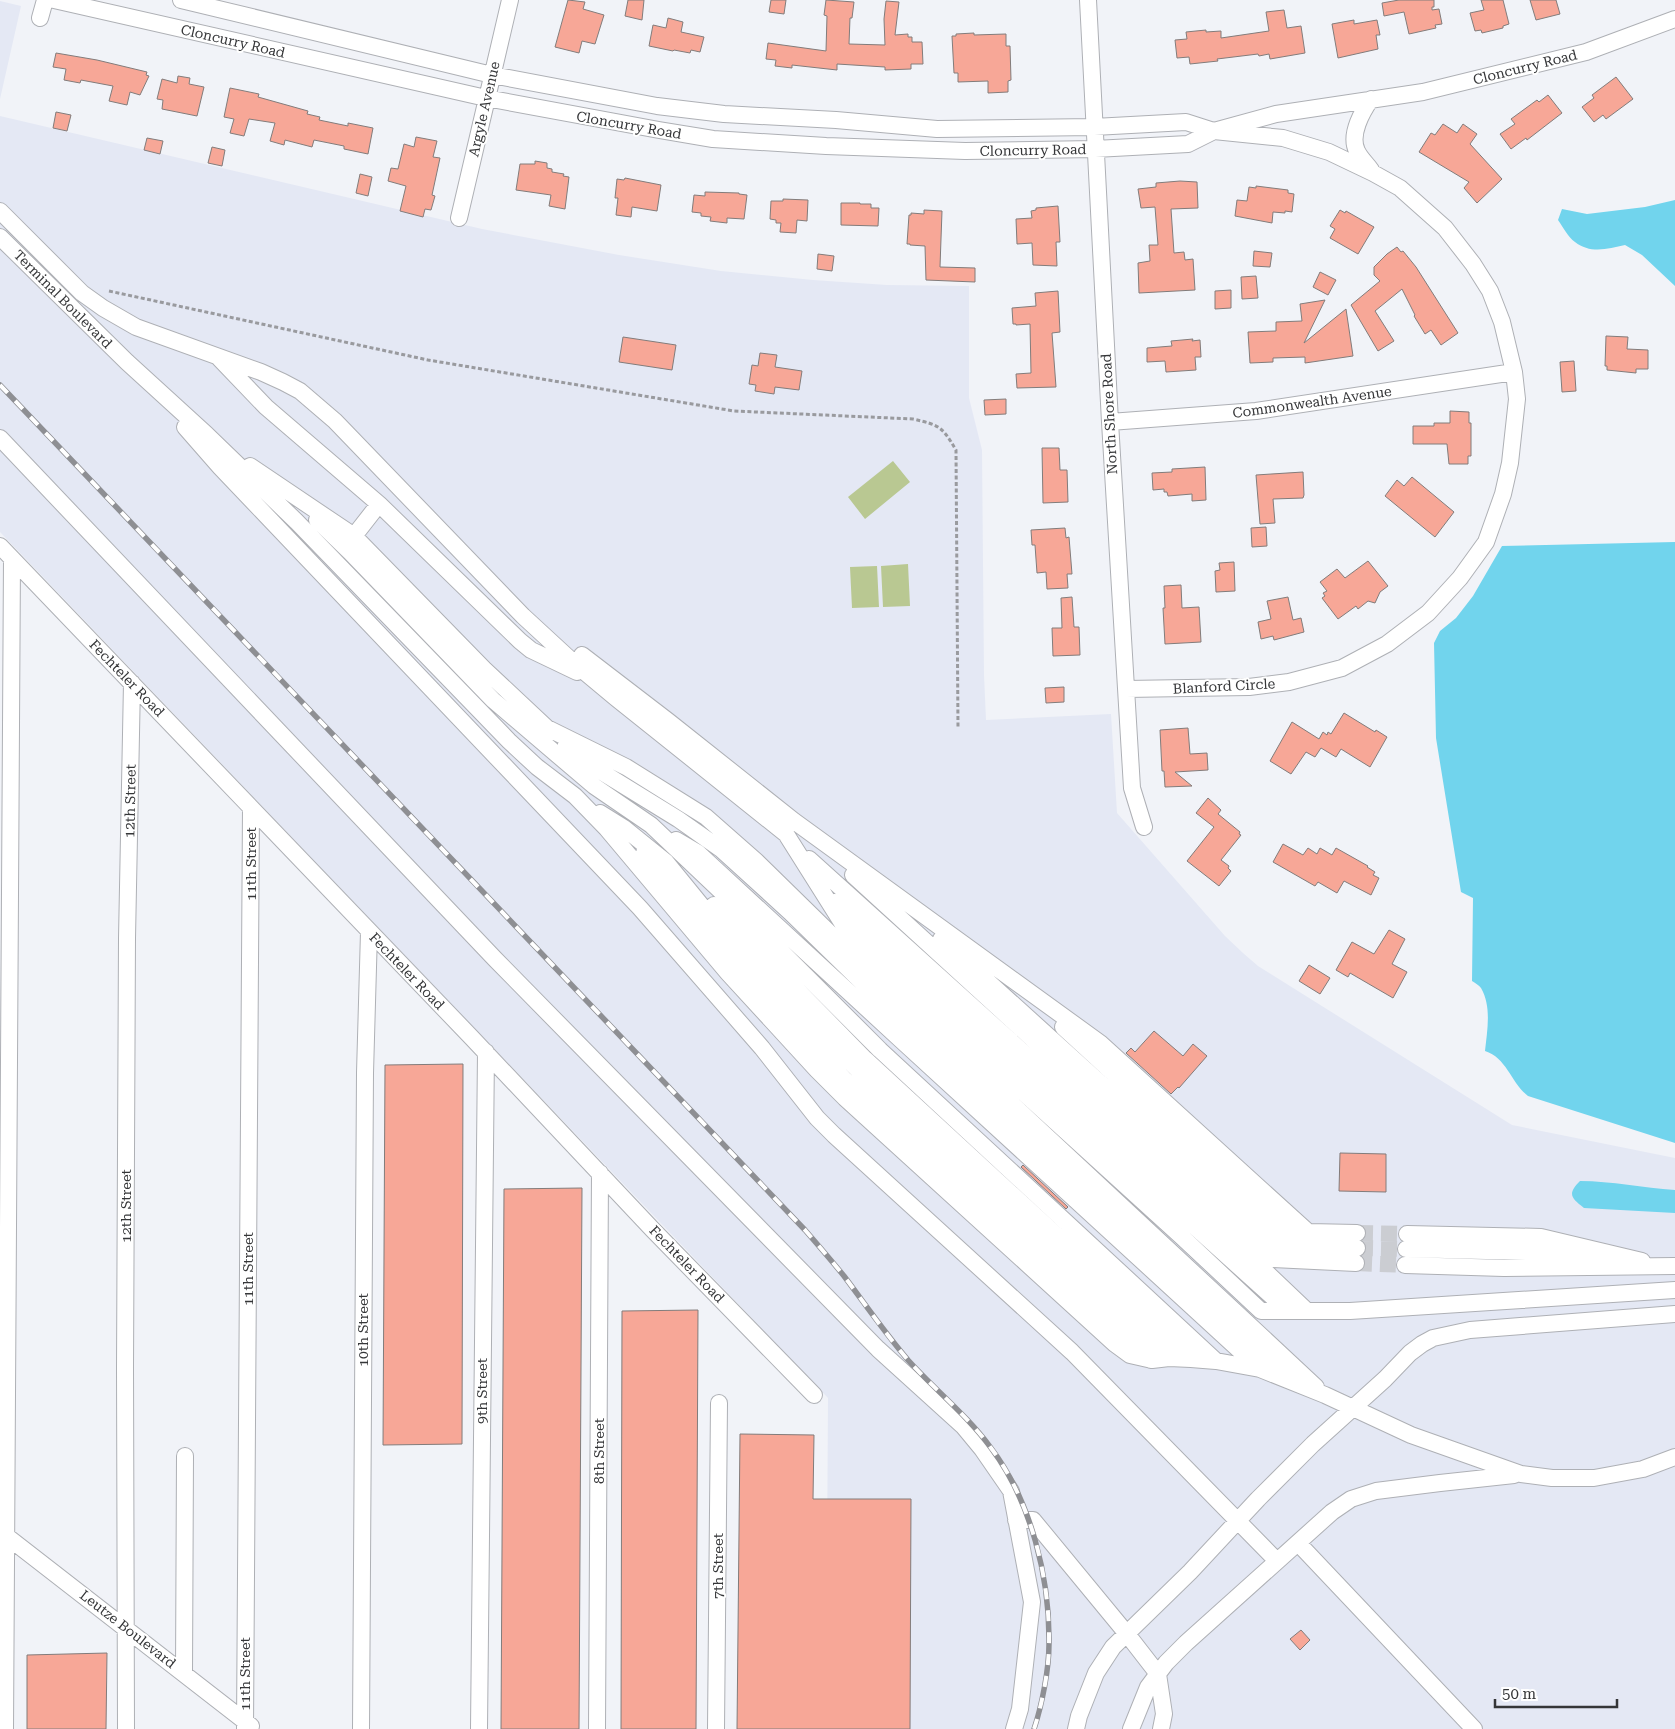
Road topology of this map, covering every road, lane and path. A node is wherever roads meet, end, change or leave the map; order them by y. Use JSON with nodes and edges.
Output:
{"nodes":[{"id":1,"x":45,"y":0,"type":"edge"},
{"id":2,"x":54,"y":0,"type":"edge"},
{"id":3,"x":181,"y":0,"type":"edge"},
{"id":4,"x":510,"y":0,"type":"edge"},
{"id":5,"x":1088,"y":0,"type":"edge"},
{"id":6,"x":40,"y":18,"type":"dead end"},
{"id":7,"x":1675,"y":19,"type":"edge"},
{"id":8,"x":492,"y":75,"type":"junction"},
{"id":9,"x":486,"y":98,"type":"junction"},
{"id":10,"x":1372,"y":99,"type":"junction"},
{"id":11,"x":1094,"y":126,"type":"junction"},
{"id":12,"x":1214,"y":131,"type":"junction"},
{"id":13,"x":1095,"y":149,"type":"junction"},
{"id":14,"x":1373,"y":173,"type":"junction"},
{"id":15,"x":0,"y":210,"type":"edge"},
{"id":16,"x":459,"y":218,"type":"dead end"},
{"id":17,"x":0,"y":237,"type":"edge"},
{"id":18,"x":100,"y":289,"type":"dead end"},
{"id":19,"x":102,"y":308,"type":"junction"},
{"id":20,"x":217,"y":356,"type":"junction"},
{"id":21,"x":127,"y":362,"type":"junction"},
{"id":22,"x":1514,"y":372,"type":"junction"},
{"id":23,"x":1110,"y":422,"type":"junction"},
{"id":24,"x":207,"y":435,"type":"junction"},
{"id":25,"x":0,"y":438,"type":"edge"},
{"id":26,"x":287,"y":492,"type":"junction"},
{"id":27,"x":379,"y":504,"type":"junction"},
{"id":28,"x":354,"y":536,"type":"junction"},
{"id":29,"x":0,"y":546,"type":"edge"},
{"id":30,"x":12,"y":559,"type":"junction"},
{"id":31,"x":594,"y":680,"type":"junction"},
{"id":32,"x":132,"y":683,"type":"junction"},
{"id":33,"x":1126,"y":689,"type":"junction"},
{"id":34,"x":958,"y":727,"type":"dead end"},
{"id":35,"x":547,"y":728,"type":"junction"},
{"id":36,"x":575,"y":796,"type":"junction"},
{"id":37,"x":251,"y":808,"type":"junction"},
{"id":38,"x":794,"y":821,"type":"junction"},
{"id":39,"x":651,"y":824,"type":"junction"},
{"id":40,"x":1144,"y":827,"type":"dead end"},
{"id":41,"x":624,"y":828,"type":"junction"},
{"id":42,"x":794,"y":845,"type":"junction"},
{"id":43,"x":880,"y":884,"type":"junction"},
{"id":44,"x":369,"y":932,"type":"junction"},
{"id":45,"x":486,"y":1052,"type":"junction"},
{"id":46,"x":600,"y":1173,"type":"junction"},
{"id":47,"x":1357,"y":1248,"type":"junction"},
{"id":48,"x":1670,"y":1266,"type":"edge"},
{"id":49,"x":1675,"y":1290,"type":"edge"},
{"id":50,"x":1307,"y":1311,"type":"junction"},
{"id":51,"x":1675,"y":1314,"type":"edge"},
{"id":52,"x":1169,"y":1358,"type":"junction"},
{"id":53,"x":1191,"y":1359,"type":"junction"},
{"id":54,"x":1152,"y":1360,"type":"junction"},
{"id":55,"x":1216,"y":1361,"type":"junction"},
{"id":56,"x":1260,"y":1369,"type":"junction"},
{"id":57,"x":1293,"y":1381,"type":"junction"},
{"id":58,"x":1325,"y":1395,"type":"junction"},
{"id":59,"x":814,"y":1396,"type":"dead end"},
{"id":60,"x":719,"y":1403,"type":"dead end"},
{"id":61,"x":1353,"y":1409,"type":"junction"},
{"id":62,"x":185,"y":1456,"type":"dead end"},
{"id":63,"x":1675,"y":1457,"type":"edge"},
{"id":64,"x":1521,"y":1474,"type":"junction"},
{"id":65,"x":1016,"y":1520,"type":"junction"},
{"id":66,"x":1237,"y":1520,"type":"junction"},
{"id":67,"x":3,"y":1533,"type":"edge"},
{"id":68,"x":1298,"y":1543,"type":"junction"},
{"id":69,"x":1277,"y":1561,"type":"junction"},
{"id":70,"x":126,"y":1628,"type":"junction"},
{"id":71,"x":1127,"y":1634,"type":"junction"},
{"id":72,"x":184,"y":1673,"type":"junction"},
{"id":73,"x":1158,"y":1674,"type":"junction"},
{"id":74,"x":248,"y":1726,"type":"edge"},
{"id":75,"x":5,"y":1729,"type":"edge"},
{"id":76,"x":126,"y":1729,"type":"edge"},
{"id":77,"x":361,"y":1729,"type":"edge"},
{"id":78,"x":479,"y":1729,"type":"edge"},
{"id":79,"x":597,"y":1729,"type":"edge"},
{"id":80,"x":716,"y":1729,"type":"edge"},
{"id":81,"x":1014,"y":1729,"type":"edge"},
{"id":82,"x":1076,"y":1729,"type":"edge"},
{"id":83,"x":1131,"y":1729,"type":"edge"},
{"id":84,"x":1162,"y":1729,"type":"edge"},
{"id":85,"x":1474,"y":1729,"type":"edge"}],
"edges":[{"from":1,"to":6,"type":"street"},
{"from":2,"to":9,"type":"street","name":"Cloncurry Road"},
{"from":3,"to":8,"type":"street","name":"Cloncurry Road"},
{"from":4,"to":8,"type":"street","name":"Argyle Avenue"},
{"from":5,"to":11,"type":"street","name":"North Shore Road"},
{"from":7,"to":10,"type":"street","name":"Cloncurry Road"},
{"from":8,"to":9,"type":"street","name":"Argyle Avenue"},
{"from":8,"to":11,"type":"street","name":"Cloncurry Road"},
{"from":9,"to":13,"type":"street","name":"Cloncurry Road"},
{"from":9,"to":16,"type":"street","name":"Argyle Avenue"},
{"from":10,"to":12,"type":"street","name":"Cloncurry Road"},
{"from":10,"to":14,"type":"street"},
{"from":11,"to":12,"type":"street","name":"Cloncurry Road"},
{"from":11,"to":13,"type":"street","name":"North Shore Road"},
{"from":12,"to":13,"type":"street","name":"Cloncurry Road"},
{"from":12,"to":14,"type":"street","name":"Blanford Circle"},
{"from":13,"to":23,"type":"street","name":"North Shore Road"},
{"from":14,"to":22,"type":"street","name":"Blanford Circle"},
{"from":15,"to":19,"type":"street","name":"Terminal Boulevard"},
{"from":17,"to":21,"type":"street","name":"Terminal Boulevard"},
{"from":18,"to":34,"type":"path"},
{"from":19,"to":20,"type":"street","name":"Terminal Boulevard"},
{"from":19,"to":38,"type":"street"},
{"from":20,"to":27,"type":"street"},
{"from":20,"to":31,"type":"street","name":"Terminal Boulevard"},
{"from":21,"to":24,"type":"street"},
{"from":21,"to":66,"type":"street"},
{"from":22,"to":23,"type":"street","name":"Commonwealth Avenue"},
{"from":22,"to":33,"type":"street","name":"Blanford Circle"},
{"from":23,"to":33,"type":"street","name":"North Shore Road"},
{"from":24,"to":26,"type":"street"},
{"from":24,"to":36,"type":"street"},
{"from":25,"to":65,"type":"street"},
{"from":26,"to":28,"type":"street"},
{"from":26,"to":39,"type":"street"},
{"from":27,"to":28,"type":"street"},
{"from":27,"to":31,"type":"street"},
{"from":28,"to":35,"type":"street"},
{"from":29,"to":30,"type":"street","name":"Fechteler Road"},
{"from":30,"to":32,"type":"street","name":"Fechteler Road"},
{"from":30,"to":67,"type":"street"},
{"from":31,"to":42,"type":"street"},
{"from":32,"to":37,"type":"street","name":"Fechteler Road"},
{"from":32,"to":70,"type":"street","name":"12th Street"},
{"from":33,"to":40,"type":"street","name":"North Shore Road"},
{"from":35,"to":57,"type":"street"},
{"from":35,"to":58,"type":"street"},
{"from":36,"to":41,"type":"street"},
{"from":36,"to":54,"type":"street"},
{"from":37,"to":44,"type":"street","name":"Fechteler Road"},
{"from":37,"to":74,"type":"street","name":"11th Street"},
{"from":38,"to":43,"type":"street"},
{"from":38,"to":47,"type":"street"},
{"from":39,"to":53,"type":"street"},
{"from":39,"to":55,"type":"street"},
{"from":39,"to":56,"type":"street"},
{"from":41,"to":52,"type":"street"},
{"from":41,"to":54,"type":"street"},
{"from":42,"to":50,"type":"street"},
{"from":42,"to":50,"type":"street"},
{"from":43,"to":47,"type":"street"},
{"from":43,"to":47,"type":"street"},
{"from":44,"to":45,"type":"street","name":"Fechteler Road"},
{"from":44,"to":77,"type":"street","name":"10th Street"},
{"from":45,"to":46,"type":"street","name":"Fechteler Road"},
{"from":45,"to":78,"type":"street","name":"9th Street"},
{"from":46,"to":59,"type":"street","name":"Fechteler Road"},
{"from":46,"to":79,"type":"street","name":"8th Street"},
{"from":48,"to":48,"type":"street"},
{"from":49,"to":50,"type":"street"},
{"from":51,"to":61,"type":"street"},
{"from":52,"to":53,"type":"street"},
{"from":52,"to":54,"type":"street"},
{"from":53,"to":55,"type":"street"},
{"from":55,"to":56,"type":"street"},
{"from":56,"to":57,"type":"street"},
{"from":57,"to":58,"type":"street"},
{"from":58,"to":61,"type":"street"},
{"from":60,"to":80,"type":"street","name":"7th Street"},
{"from":61,"to":64,"type":"street"},
{"from":61,"to":66,"type":"street"},
{"from":62,"to":72,"type":"street"},
{"from":63,"to":64,"type":"street"},
{"from":64,"to":68,"type":"street"},
{"from":65,"to":71,"type":"street"},
{"from":65,"to":81,"type":"street"},
{"from":66,"to":69,"type":"street"},
{"from":66,"to":71,"type":"street"},
{"from":67,"to":70,"type":"street","name":"Leutze Boulevard"},
{"from":67,"to":75,"type":"street"},
{"from":68,"to":69,"type":"street"},
{"from":68,"to":85,"type":"street"},
{"from":69,"to":73,"type":"street"},
{"from":70,"to":72,"type":"street","name":"Leutze Boulevard"},
{"from":70,"to":76,"type":"street","name":"12th Street"},
{"from":71,"to":73,"type":"street"},
{"from":71,"to":82,"type":"street"},
{"from":72,"to":74,"type":"street","name":"Leutze Boulevard"},
{"from":73,"to":83,"type":"street"},
{"from":73,"to":84,"type":"street"}]}
